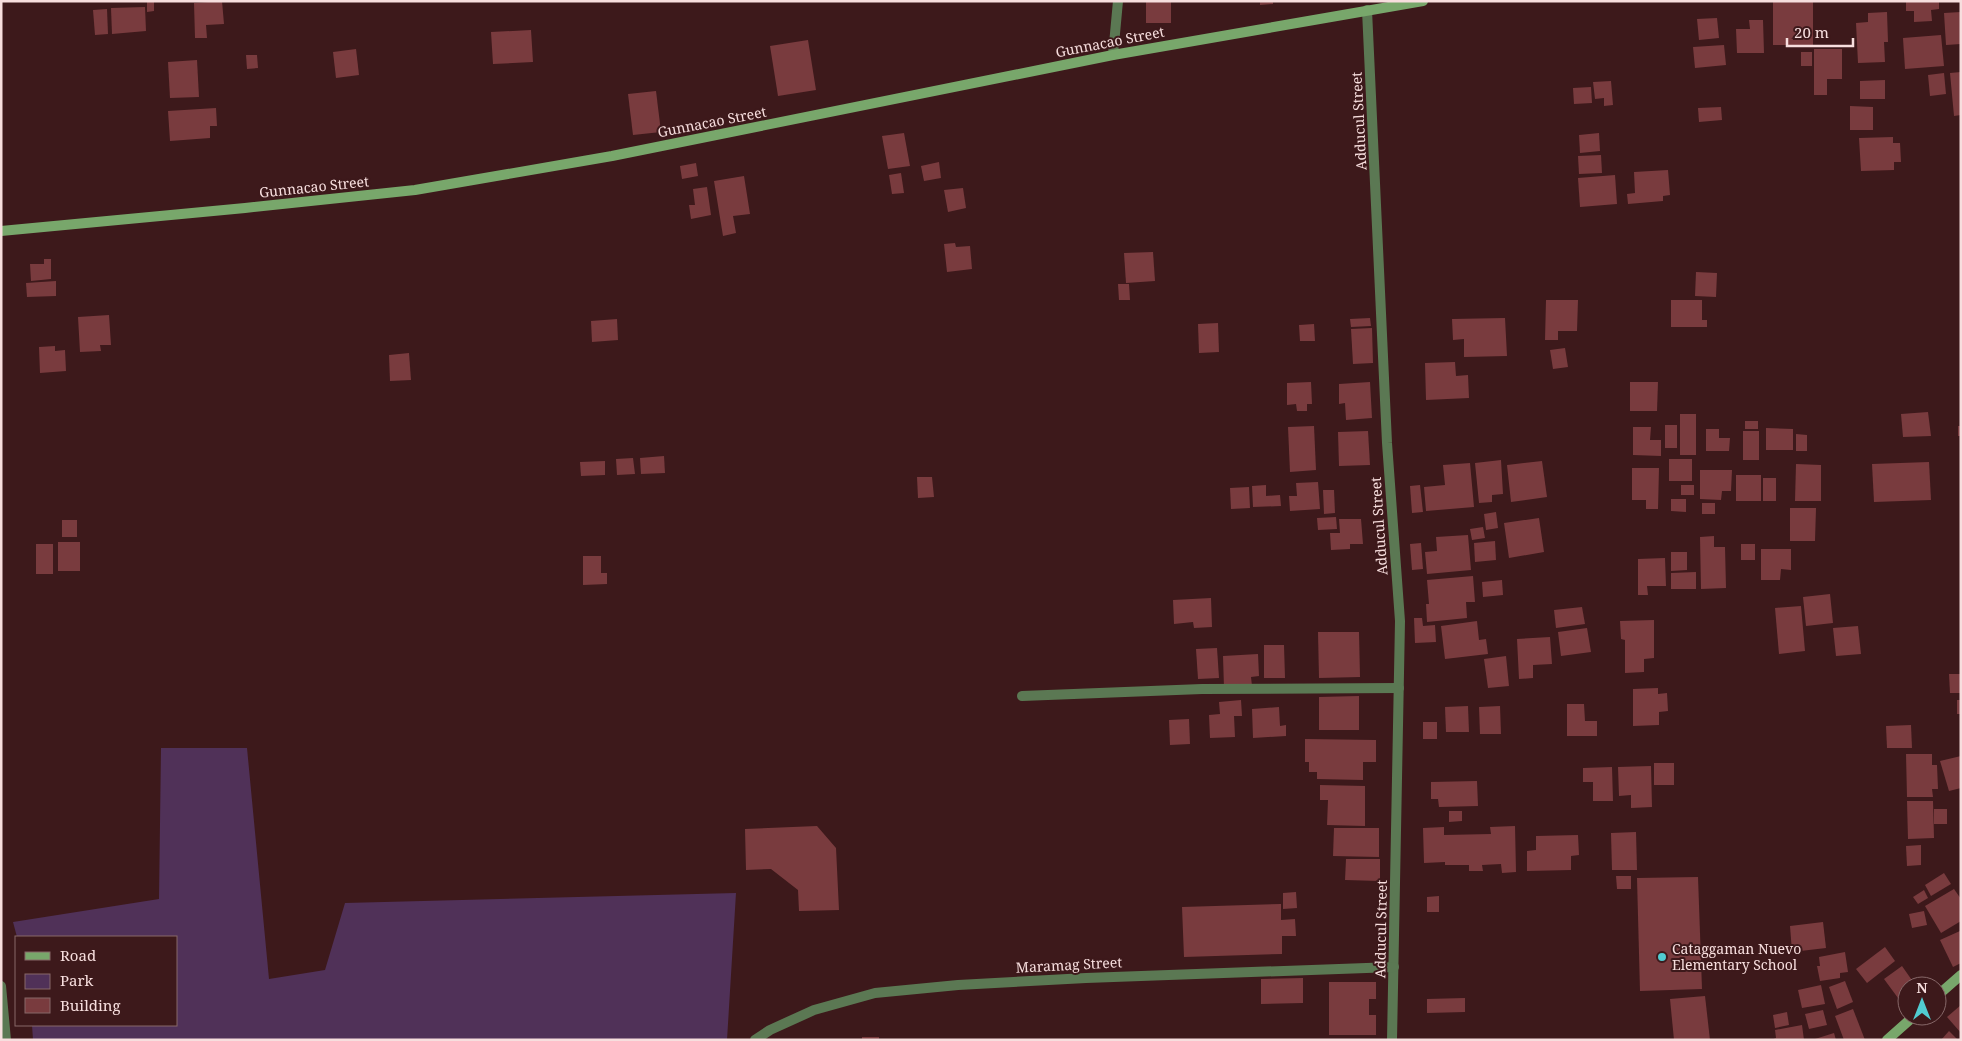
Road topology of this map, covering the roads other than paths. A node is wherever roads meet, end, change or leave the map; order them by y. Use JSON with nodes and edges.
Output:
{"nodes":[{"id":1,"x":1118,"y":1,"type":"edge"},
{"id":2,"x":1423,"y":1,"type":"edge"},
{"id":3,"x":1367,"y":10,"type":"junction"},
{"id":4,"x":1113,"y":55,"type":"junction"},
{"id":5,"x":1,"y":231,"type":"edge"},
{"id":6,"x":1399,"y":688,"type":"junction"},
{"id":7,"x":1022,"y":696,"type":"dead end"},
{"id":8,"x":1394,"y":967,"type":"junction"},
{"id":9,"x":1961,"y":975,"type":"edge"},
{"id":10,"x":1,"y":986,"type":"edge"},
{"id":11,"x":1947,"y":987,"type":"edge"},
{"id":12,"x":1903,"y":1026,"type":"edge"},
{"id":13,"x":4,"y":1036,"type":"edge"},
{"id":14,"x":755,"y":1040,"type":"edge"},
{"id":15,"x":1392,"y":1040,"type":"edge"},
{"id":16,"x":1887,"y":1040,"type":"edge"}],
"edges":[{"from":1,"to":4,"type":"street"},
{"from":2,"to":3,"type":"street","name":"Gunnacao Street"},
{"from":3,"to":4,"type":"street","name":"Gunnacao Street"},
{"from":3,"to":6,"type":"street","name":"Adducul Street"},
{"from":4,"to":5,"type":"street","name":"Gunnacao Street"},
{"from":6,"to":7,"type":"street"},
{"from":6,"to":8,"type":"street","name":"Adducul Street"},
{"from":8,"to":14,"type":"street","name":"Maramag Street"},
{"from":8,"to":15,"type":"street","name":"Adducul Street"},
{"from":9,"to":11,"type":"street"},
{"from":10,"to":13,"type":"street"},
{"from":12,"to":16,"type":"street"}]}
